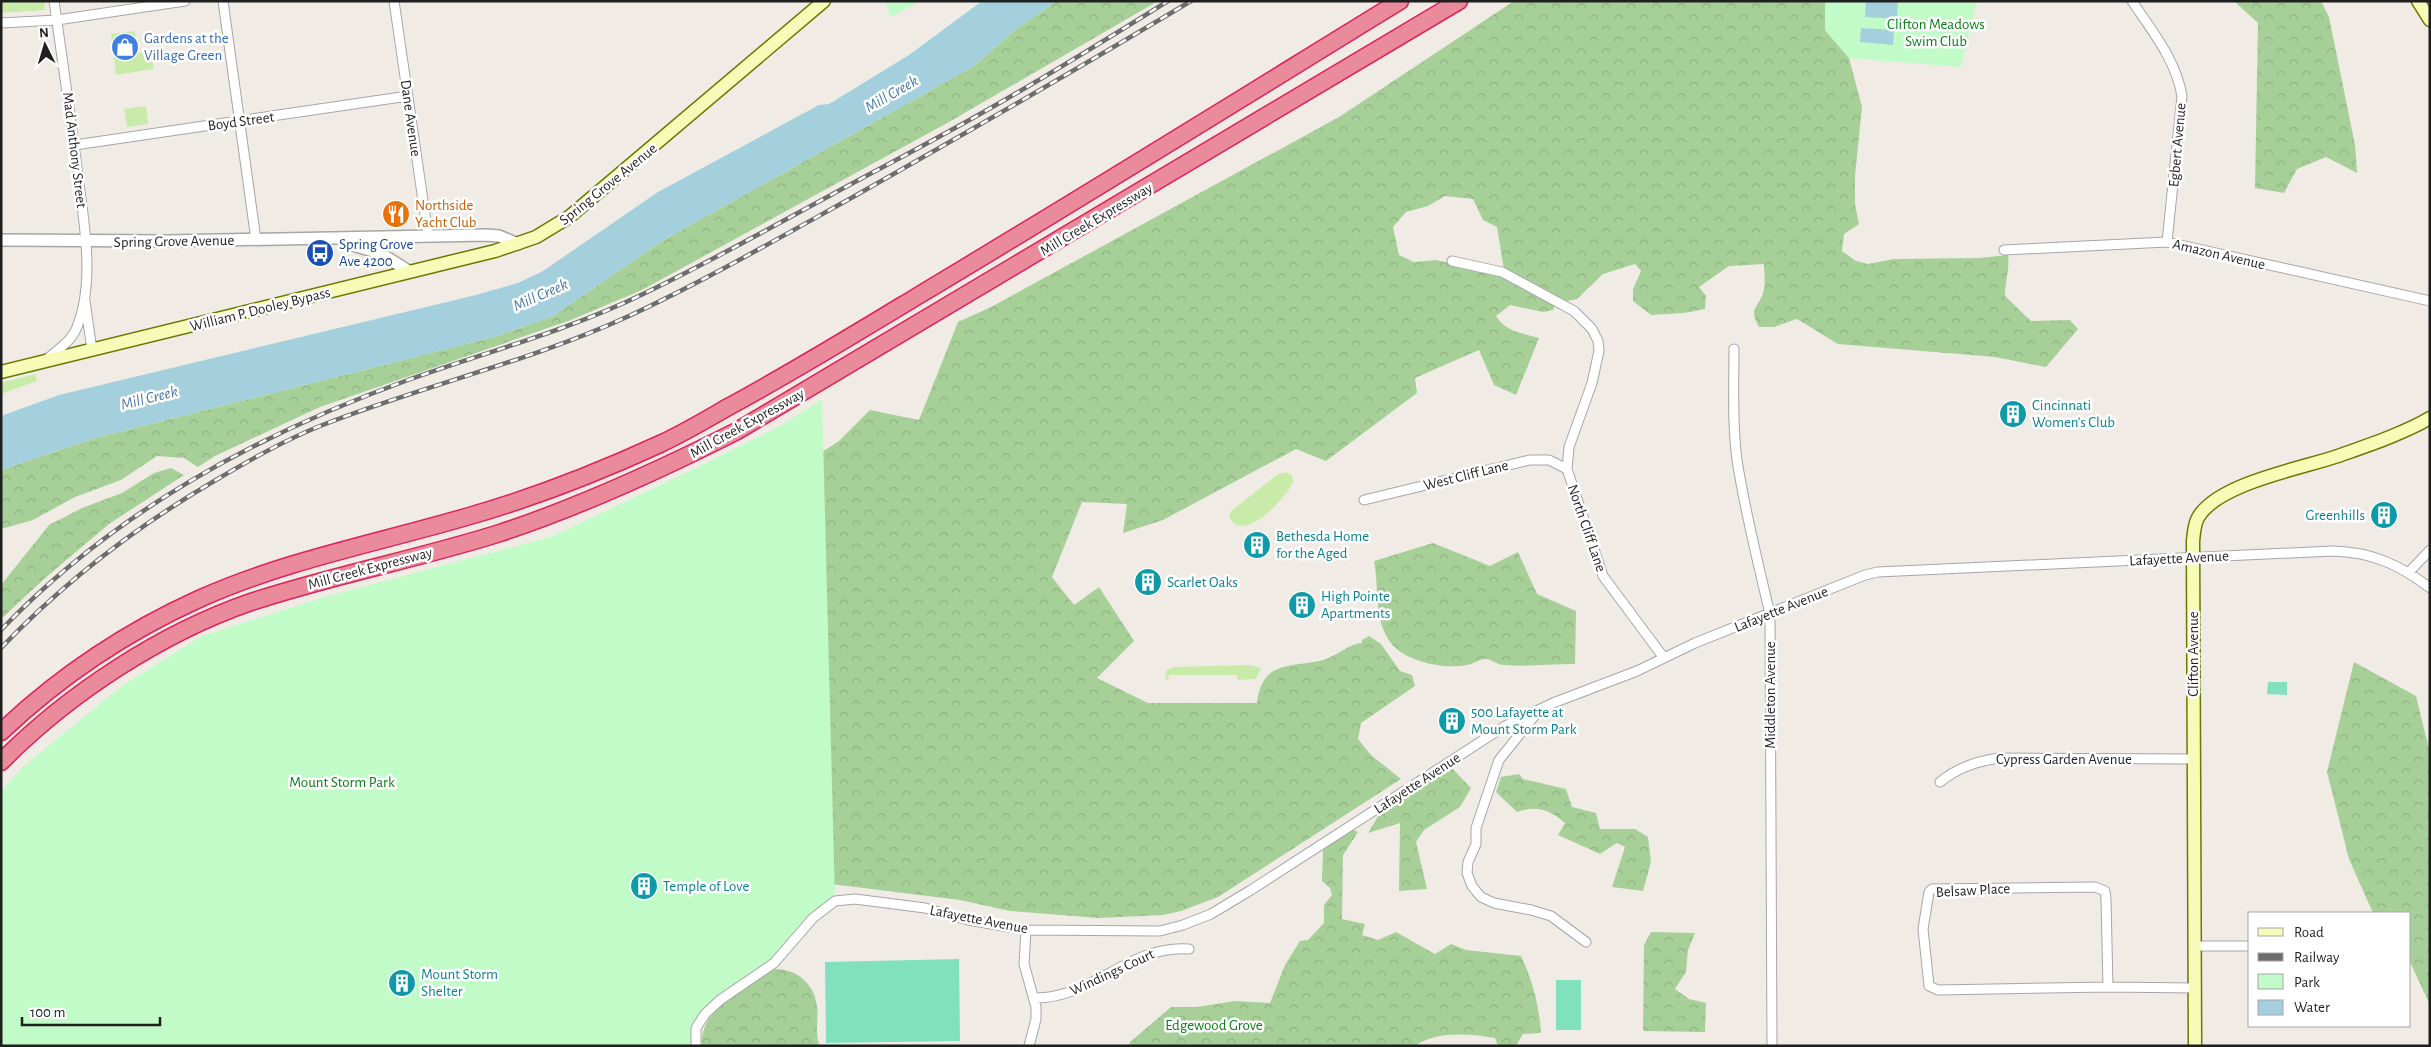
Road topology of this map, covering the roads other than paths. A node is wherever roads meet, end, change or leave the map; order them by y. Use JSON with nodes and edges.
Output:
{"nodes":[{"id":1,"x":54,"y":1,"type":"edge"},
{"id":2,"x":185,"y":1,"type":"edge"},
{"id":3,"x":223,"y":1,"type":"edge"},
{"id":4,"x":394,"y":1,"type":"edge"},
{"id":5,"x":824,"y":1,"type":"edge"},
{"id":6,"x":1400,"y":1,"type":"edge"},
{"id":7,"x":1459,"y":1,"type":"edge"},
{"id":8,"x":2132,"y":1,"type":"edge"},
{"id":9,"x":2418,"y":1,"type":"edge"},
{"id":10,"x":57,"y":20,"type":"junction"},
{"id":11,"x":2430,"y":20,"type":"edge"},
{"id":12,"x":1,"y":23,"type":"edge"},
{"id":13,"x":408,"y":96,"type":"junction"},
{"id":14,"x":240,"y":122,"type":"junction"},
{"id":15,"x":74,"y":144,"type":"junction"},
{"id":16,"x":428,"y":235,"type":"junction"},
{"id":17,"x":346,"y":238,"type":"junction"},
{"id":18,"x":1,"y":240,"type":"edge"},
{"id":19,"x":256,"y":240,"type":"junction"},
{"id":20,"x":86,"y":241,"type":"junction"},
{"id":21,"x":2167,"y":242,"type":"junction"},
{"id":22,"x":518,"y":244,"type":"junction"},
{"id":23,"x":2004,"y":250,"type":"dead end"},
{"id":24,"x":1452,"y":261,"type":"dead end"},
{"id":25,"x":410,"y":272,"type":"junction"},
{"id":26,"x":85,"y":300,"type":"junction"},
{"id":27,"x":2430,"y":302,"type":"edge"},
{"id":28,"x":1734,"y":348,"type":"dead end"},
{"id":29,"x":92,"y":350,"type":"junction"},
{"id":30,"x":44,"y":362,"type":"junction"},
{"id":31,"x":1,"y":372,"type":"edge"},
{"id":32,"x":2430,"y":418,"type":"edge"},
{"id":33,"x":1567,"y":469,"type":"junction"},
{"id":34,"x":1364,"y":500,"type":"dead end"},
{"id":35,"x":2430,"y":550,"type":"edge"},
{"id":36,"x":2194,"y":557,"type":"junction"},
{"id":37,"x":2409,"y":572,"type":"junction"},
{"id":38,"x":2430,"y":588,"type":"edge"},
{"id":39,"x":1770,"y":614,"type":"junction"},
{"id":40,"x":1664,"y":658,"type":"junction"},
{"id":41,"x":1540,"y":709,"type":"junction"},
{"id":42,"x":1,"y":732,"type":"edge"},
{"id":43,"x":2193,"y":759,"type":"junction"},
{"id":44,"x":1,"y":762,"type":"edge"},
{"id":45,"x":1940,"y":782,"type":"dead end"},
{"id":46,"x":1026,"y":930,"type":"junction"},
{"id":47,"x":1586,"y":942,"type":"dead end"},
{"id":48,"x":2194,"y":946,"type":"junction"},
{"id":49,"x":2248,"y":946,"type":"edge"},
{"id":50,"x":1189,"y":949,"type":"dead end"},
{"id":51,"x":2108,"y":987,"type":"junction"},
{"id":52,"x":2195,"y":988,"type":"junction"},
{"id":53,"x":1034,"y":998,"type":"junction"},
{"id":54,"x":696,"y":1046,"type":"edge"},
{"id":55,"x":1028,"y":1046,"type":"edge"},
{"id":56,"x":1772,"y":1046,"type":"edge"},
{"id":57,"x":2195,"y":1046,"type":"edge"}],
"edges":[{"from":1,"to":10,"type":"street","name":"Mad Anthony Street"},
{"from":2,"to":10,"type":"street"},
{"from":3,"to":14,"type":"street"},
{"from":4,"to":13,"type":"street","name":"Dane Avenue"},
{"from":5,"to":22,"type":"main road","name":"Spring Grove Avenue"},
{"from":6,"to":42,"type":"highway","name":"Mill Creek Expressway"},
{"from":7,"to":44,"type":"highway","name":"Mill Creek Expressway"},
{"from":8,"to":21,"type":"street","name":"Egbert Avenue"},
{"from":9,"to":11,"type":"main road"},
{"from":10,"to":12,"type":"street"},
{"from":10,"to":15,"type":"street","name":"Mad Anthony Street"},
{"from":13,"to":14,"type":"street","name":"Boyd Street"},
{"from":13,"to":16,"type":"street","name":"Dane Avenue"},
{"from":14,"to":15,"type":"street","name":"Boyd Street"},
{"from":14,"to":19,"type":"street"},
{"from":15,"to":20,"type":"street","name":"Mad Anthony Street"},
{"from":16,"to":17,"type":"street","name":"Spring Grove Avenue"},
{"from":16,"to":22,"type":"street","name":"Spring Grove Avenue"},
{"from":17,"to":19,"type":"street","name":"Spring Grove Avenue"},
{"from":17,"to":25,"type":"street","name":"Spring Grove Avenue"},
{"from":18,"to":20,"type":"street","name":"Spring Grove Avenue"},
{"from":19,"to":20,"type":"street","name":"Spring Grove Avenue"},
{"from":20,"to":26,"type":"street","name":"Mad Anthony Street"},
{"from":21,"to":23,"type":"street","name":"Amazon Avenue"},
{"from":21,"to":27,"type":"street","name":"Amazon Avenue"},
{"from":22,"to":25,"type":"main road","name":"William P. Dooley Bypass"},
{"from":24,"to":33,"type":"street","name":"North Cliff Lane"},
{"from":25,"to":29,"type":"main road","name":"William P. Dooley Bypass"},
{"from":26,"to":29,"type":"street","name":"Mad Anthony Street"},
{"from":26,"to":30,"type":"street","name":"Mad Anthony Street"},
{"from":28,"to":39,"type":"street","name":"Middleton Avenue"},
{"from":29,"to":30,"type":"main road","name":"William P. Dooley Bypass"},
{"from":30,"to":31,"type":"main road","name":"William P. Dooley Bypass"},
{"from":32,"to":36,"type":"main road","name":"Clifton Avenue"},
{"from":33,"to":34,"type":"street","name":"West Cliff Lane"},
{"from":33,"to":40,"type":"street","name":"North Cliff Lane"},
{"from":35,"to":37,"type":"street"},
{"from":36,"to":37,"type":"street","name":"Lafayette Avenue"},
{"from":36,"to":39,"type":"street","name":"Lafayette Avenue"},
{"from":36,"to":43,"type":"main road","name":"Clifton Avenue"},
{"from":37,"to":38,"type":"street","name":"Lafayette Avenue"},
{"from":39,"to":40,"type":"street","name":"Lafayette Avenue"},
{"from":39,"to":56,"type":"street","name":"Middleton Avenue"},
{"from":40,"to":41,"type":"street","name":"Lafayette Avenue"},
{"from":41,"to":46,"type":"street","name":"Lafayette Avenue"},
{"from":41,"to":47,"type":"street"},
{"from":43,"to":45,"type":"street","name":"Cypress Garden Avenue"},
{"from":43,"to":48,"type":"main road","name":"Clifton Avenue"},
{"from":46,"to":53,"type":"street"},
{"from":46,"to":54,"type":"street","name":"Lafayette Avenue"},
{"from":48,"to":49,"type":"street"},
{"from":48,"to":52,"type":"main road","name":"Clifton Avenue"},
{"from":50,"to":53,"type":"street","name":"Windings Court"},
{"from":51,"to":51,"type":"street","name":"Belsaw Place"},
{"from":51,"to":52,"type":"street","name":"Belsaw Place"},
{"from":52,"to":57,"type":"main road","name":"Clifton Avenue"},
{"from":53,"to":55,"type":"street"}]}
